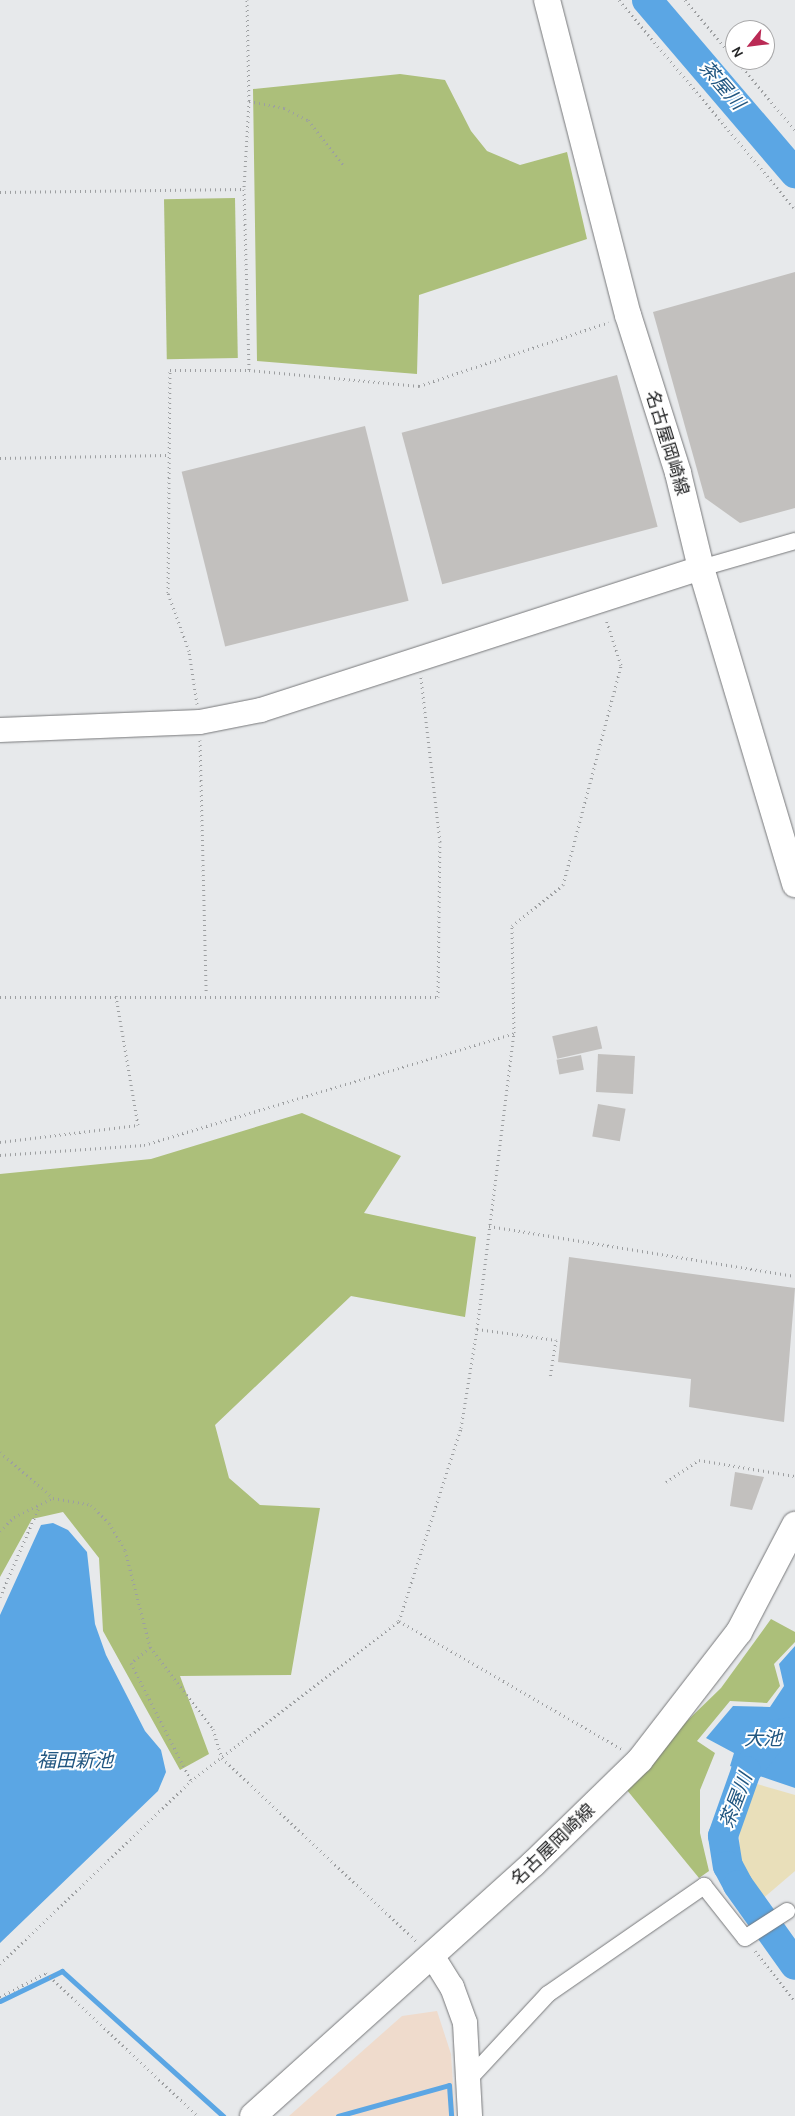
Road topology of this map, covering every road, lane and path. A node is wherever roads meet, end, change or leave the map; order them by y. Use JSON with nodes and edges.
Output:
{"nodes":[{"id":1,"x":247,"y":0,"type":"edge"},
{"id":2,"x":547,"y":0,"type":"edge"},
{"id":3,"x":619,"y":0,"type":"edge"},
{"id":4,"x":685,"y":0,"type":"edge"},
{"id":5,"x":725,"y":46,"type":"edge"},
{"id":6,"x":745,"y":70,"type":"edge"},
{"id":7,"x":249,"y":101,"type":"junction"},
{"id":8,"x":795,"y":130,"type":"edge"},
{"id":9,"x":344,"y":166,"type":"dead end"},
{"id":10,"x":244,"y":189,"type":"junction"},
{"id":11,"x":0,"y":192,"type":"edge"},
{"id":12,"x":795,"y":209,"type":"edge"},
{"id":13,"x":628,"y":315,"type":"junction"},
{"id":14,"x":249,"y":370,"type":"junction"},
{"id":15,"x":167,"y":455,"type":"junction"},
{"id":16,"x":0,"y":458,"type":"edge"},
{"id":17,"x":795,"y":541,"type":"edge"},
{"id":18,"x":701,"y":568,"type":"junction"},
{"id":19,"x":601,"y":603,"type":"junction"},
{"id":20,"x":419,"y":656,"type":"junction"},
{"id":21,"x":200,"y":722,"type":"junction"},
{"id":22,"x":0,"y":730,"type":"edge"},
{"id":23,"x":795,"y":884,"type":"edge"},
{"id":24,"x":206,"y":994,"type":"junction"},
{"id":25,"x":116,"y":996,"type":"junction"},
{"id":26,"x":0,"y":997,"type":"edge"},
{"id":27,"x":514,"y":1033,"type":"junction"},
{"id":28,"x":0,"y":1142,"type":"edge"},
{"id":29,"x":0,"y":1155,"type":"edge"},
{"id":30,"x":489,"y":1226,"type":"junction"},
{"id":31,"x":795,"y":1276,"type":"edge"},
{"id":32,"x":477,"y":1328,"type":"junction"},
{"id":33,"x":550,"y":1376,"type":"dead end"},
{"id":34,"x":0,"y":1452,"type":"edge"},
{"id":35,"x":795,"y":1476,"type":"edge"},
{"id":36,"x":666,"y":1482,"type":"dead end"},
{"id":37,"x":53,"y":1498,"type":"junction"},
{"id":38,"x":38,"y":1507,"type":"junction"},
{"id":39,"x":795,"y":1525,"type":"edge"},
{"id":40,"x":0,"y":1531,"type":"edge"},
{"id":41,"x":0,"y":1597,"type":"edge"},
{"id":42,"x":399,"y":1620,"type":"junction"},
{"id":43,"x":150,"y":1647,"type":"junction"},
{"id":44,"x":222,"y":1758,"type":"junction"},
{"id":45,"x":640,"y":1760,"type":"junction"},
{"id":46,"x":191,"y":1781,"type":"junction"},
{"id":47,"x":787,"y":1911,"type":"dead end"},
{"id":48,"x":745,"y":1938,"type":"junction"},
{"id":49,"x":433,"y":1957,"type":"junction"},
{"id":50,"x":0,"y":1964,"type":"edge"},
{"id":51,"x":0,"y":1997,"type":"edge"},
{"id":52,"x":795,"y":2001,"type":"edge"},
{"id":53,"x":469,"y":2079,"type":"junction"},
{"id":54,"x":198,"y":2116,"type":"edge"},
{"id":55,"x":253,"y":2116,"type":"edge"},
{"id":56,"x":470,"y":2116,"type":"edge"}],
"edges":[{"from":1,"to":7,"type":"path"},
{"from":2,"to":13,"type":"main road","name":"名古屋岡崎線"},
{"from":3,"to":12,"type":"path"},
{"from":4,"to":5,"type":"path"},
{"from":6,"to":8,"type":"path"},
{"from":7,"to":9,"type":"path"},
{"from":7,"to":10,"type":"path"},
{"from":10,"to":11,"type":"path"},
{"from":10,"to":14,"type":"path"},
{"from":13,"to":14,"type":"path"},
{"from":13,"to":18,"type":"main road","name":"名古屋岡崎線"},
{"from":14,"to":15,"type":"path"},
{"from":15,"to":16,"type":"path"},
{"from":15,"to":21,"type":"path"},
{"from":17,"to":18,"type":"street"},
{"from":18,"to":19,"type":"street"},
{"from":18,"to":23,"type":"main road","name":"名古屋岡崎線"},
{"from":19,"to":20,"type":"street"},
{"from":19,"to":27,"type":"path"},
{"from":20,"to":21,"type":"street"},
{"from":20,"to":24,"type":"path"},
{"from":21,"to":22,"type":"street"},
{"from":21,"to":24,"type":"path"},
{"from":24,"to":25,"type":"path"},
{"from":25,"to":26,"type":"path"},
{"from":25,"to":28,"type":"path"},
{"from":27,"to":29,"type":"path"},
{"from":27,"to":30,"type":"path"},
{"from":30,"to":31,"type":"path"},
{"from":30,"to":32,"type":"path"},
{"from":32,"to":33,"type":"path"},
{"from":32,"to":42,"type":"path"},
{"from":34,"to":37,"type":"path"},
{"from":35,"to":36,"type":"path"},
{"from":37,"to":38,"type":"path"},
{"from":37,"to":43,"type":"path"},
{"from":38,"to":40,"type":"path"},
{"from":38,"to":41,"type":"path"},
{"from":39,"to":45,"type":"main road","name":"名古屋岡崎線"},
{"from":42,"to":44,"type":"path"},
{"from":42,"to":45,"type":"path"},
{"from":43,"to":44,"type":"path"},
{"from":43,"to":46,"type":"path"},
{"from":44,"to":46,"type":"path"},
{"from":44,"to":49,"type":"path"},
{"from":45,"to":49,"type":"main road","name":"名古屋岡崎線"},
{"from":46,"to":50,"type":"path"},
{"from":47,"to":48,"type":"street"},
{"from":48,"to":52,"type":"path"},
{"from":48,"to":53,"type":"street"},
{"from":49,"to":53,"type":"street"},
{"from":49,"to":55,"type":"main road","name":"名古屋岡崎線"},
{"from":51,"to":54,"type":"path"},
{"from":53,"to":56,"type":"street"}]}
